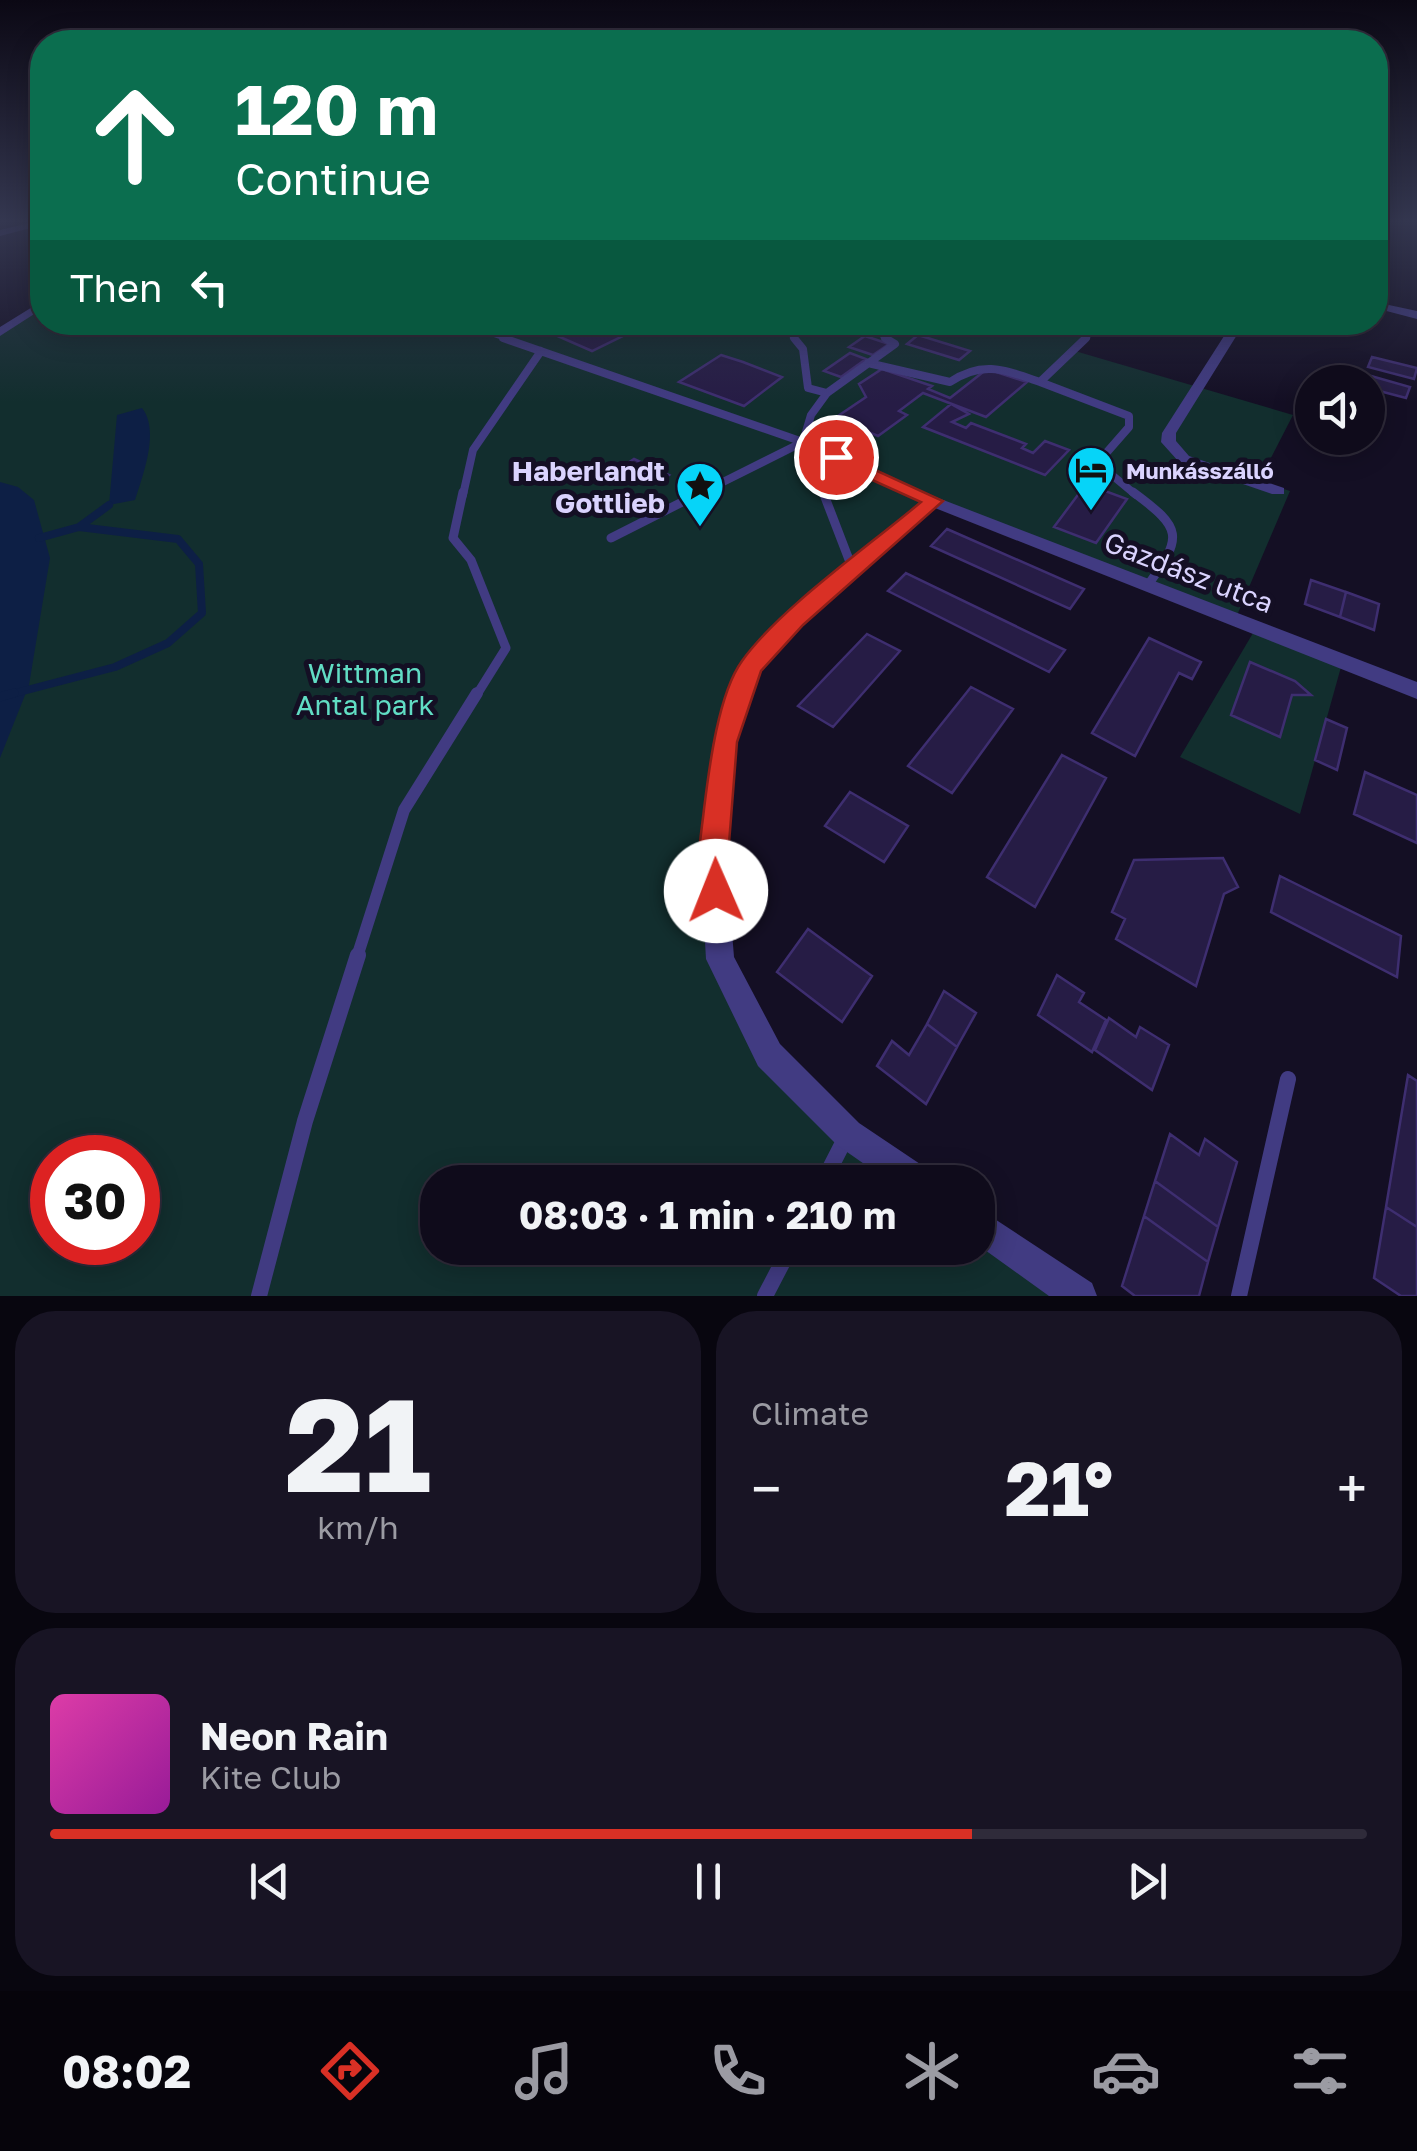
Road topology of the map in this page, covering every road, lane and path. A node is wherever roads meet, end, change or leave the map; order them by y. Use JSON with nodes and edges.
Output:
{"nodes":[{"id":1,"x":1388,"y":309,"type":"edge"},
{"id":2,"x":30,"y":312,"type":"edge"},
{"id":3,"x":1417,"y":315,"type":"edge"},
{"id":4,"x":0,"y":332,"type":"edge"},
{"id":5,"x":493,"y":335,"type":"edge"},
{"id":6,"x":792,"y":335,"type":"edge"},
{"id":7,"x":881,"y":335,"type":"edge"},
{"id":8,"x":1089,"y":335,"type":"edge"},
{"id":9,"x":1230,"y":335,"type":"edge"},
{"id":10,"x":541,"y":352,"type":"junction"},
{"id":11,"x":868,"y":363,"type":"junction"},
{"id":12,"x":1040,"y":382,"type":"junction"},
{"id":13,"x":827,"y":393,"type":"junction"},
{"id":14,"x":803,"y":442,"type":"junction"},
{"id":15,"x":1278,"y":491,"type":"dead end"},
{"id":16,"x":933,"y":501,"type":"junction"},
{"id":17,"x":610,"y":538,"type":"dead end"},
{"id":18,"x":852,"y":570,"type":"junction"},
{"id":19,"x":1148,"y":586,"type":"junction"},
{"id":20,"x":1417,"y":691,"type":"edge"},
{"id":21,"x":1288,"y":1079,"type":"dead end"},
{"id":22,"x":848,"y":1134,"type":"junction"},
{"id":23,"x":832,"y":1165,"type":"edge"},
{"id":24,"x":893,"y":1165,"type":"edge"},
{"id":25,"x":995,"y":1237,"type":"edge"},
{"id":26,"x":782,"y":1265,"type":"edge"},
{"id":27,"x":259,"y":1296,"type":"edge"},
{"id":28,"x":766,"y":1296,"type":"edge"},
{"id":29,"x":1078,"y":1296,"type":"edge"},
{"id":30,"x":1238,"y":1296,"type":"edge"}],
"edges":[{"from":1,"to":3,"type":"street"},
{"from":2,"to":4,"type":"street"},
{"from":5,"to":10,"type":"lane"},
{"from":6,"to":13,"type":"lane"},
{"from":7,"to":11,"type":"lane"},
{"from":8,"to":12,"type":"lane"},
{"from":9,"to":15,"type":"street"},
{"from":10,"to":14,"type":"lane"},
{"from":10,"to":27,"type":"lane"},
{"from":11,"to":12,"type":"lane"},
{"from":11,"to":13,"type":"lane"},
{"from":12,"to":19,"type":"lane"},
{"from":13,"to":14,"type":"lane"},
{"from":14,"to":16,"type":"lane","name":"Gazdász utca"},
{"from":14,"to":17,"type":"lane"},
{"from":14,"to":18,"type":"lane"},
{"from":16,"to":18,"type":"street"},
{"from":16,"to":19,"type":"street","name":"Gazdász utca"},
{"from":18,"to":22,"type":"street"},
{"from":19,"to":20,"type":"street","name":"Gazdász utca"},
{"from":21,"to":30,"type":"lane"},
{"from":22,"to":23,"type":"lane"},
{"from":22,"to":24,"type":"street"},
{"from":25,"to":29,"type":"street"},
{"from":26,"to":28,"type":"lane"}]}
